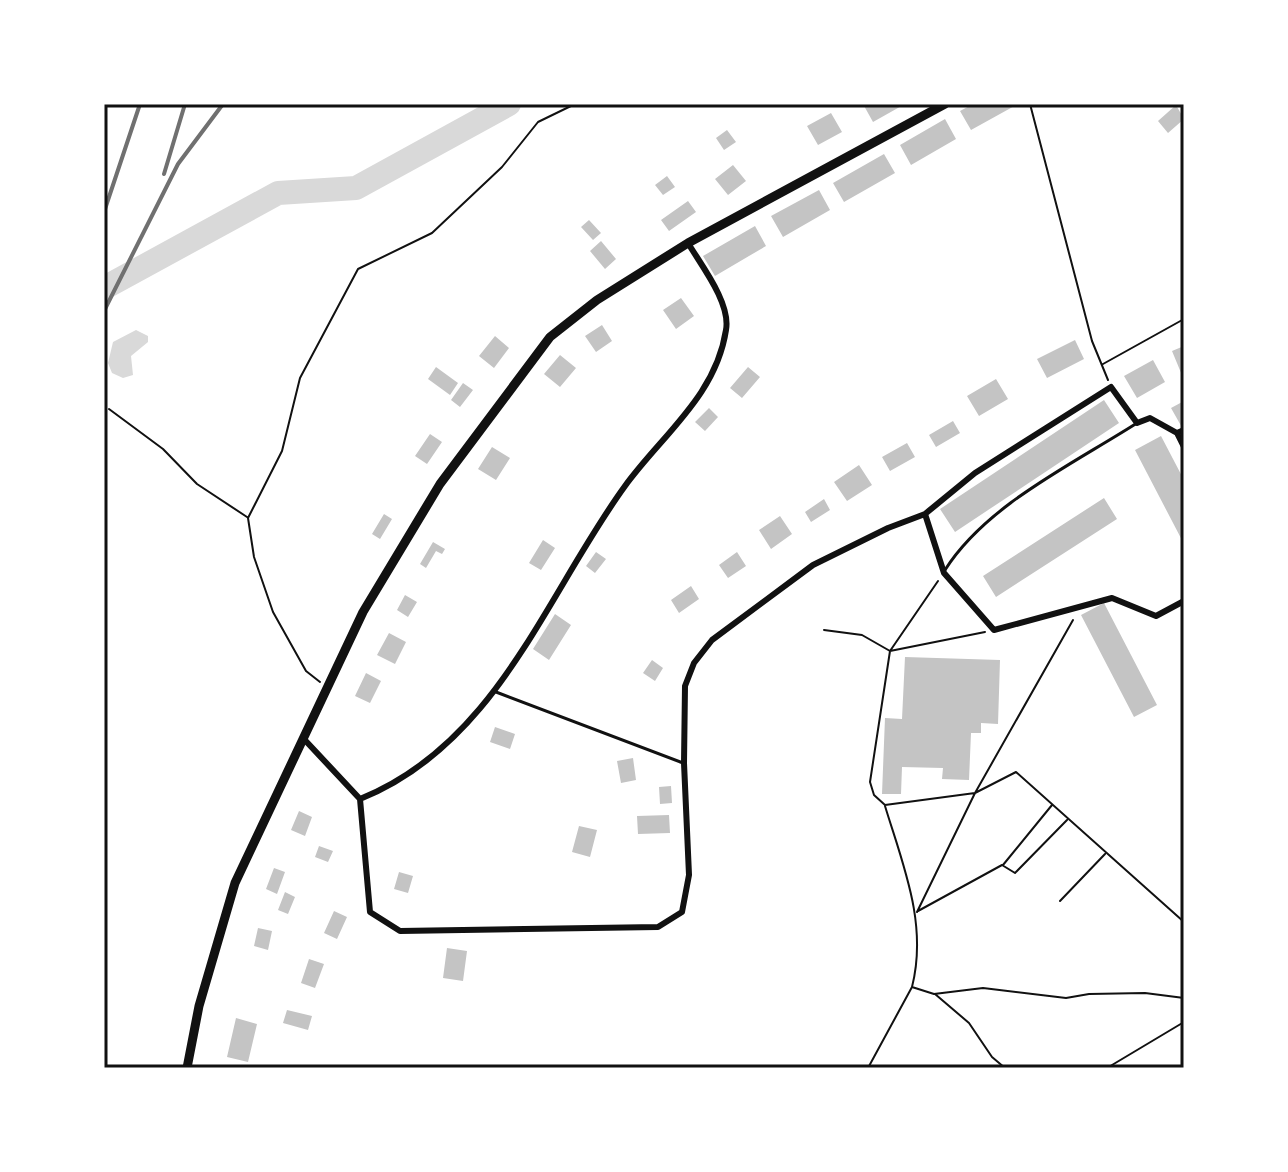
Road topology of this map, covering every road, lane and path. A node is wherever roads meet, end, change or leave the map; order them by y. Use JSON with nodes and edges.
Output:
{"nodes":[{"id":1,"x":575,"y":104,"type":"edge"},
{"id":2,"x":945,"y":104,"type":"edge"},
{"id":3,"x":1030,"y":104,"type":"edge"},
{"id":4,"x":688,"y":243,"type":"junction"},
{"id":5,"x":1184,"y":319,"type":"edge"},
{"id":6,"x":1102,"y":364,"type":"junction"},
{"id":7,"x":1111,"y":387,"type":"junction"},
{"id":8,"x":109,"y":409,"type":"dead end"},
{"id":9,"x":1137,"y":423,"type":"junction"},
{"id":10,"x":1181,"y":432,"type":"edge"},
{"id":11,"x":1184,"y":447,"type":"edge"},
{"id":12,"x":925,"y":514,"type":"junction"},
{"id":13,"x":248,"y":518,"type":"junction"},
{"id":14,"x":944,"y":573,"type":"junction"},
{"id":15,"x":1184,"y":601,"type":"edge"},
{"id":16,"x":1079,"y":608,"type":"junction"},
{"id":17,"x":824,"y":630,"type":"dead end"},
{"id":18,"x":994,"y":630,"type":"junction"},
{"id":19,"x":890,"y":651,"type":"junction"},
{"id":20,"x":327,"y":687,"type":"junction"},
{"id":21,"x":496,"y":692,"type":"junction"},
{"id":22,"x":303,"y":738,"type":"junction"},
{"id":23,"x":684,"y":763,"type":"junction"},
{"id":24,"x":975,"y":793,"type":"junction"},
{"id":25,"x":360,"y":799,"type":"junction"},
{"id":26,"x":1053,"y":804,"type":"junction"},
{"id":27,"x":885,"y":805,"type":"junction"},
{"id":28,"x":1068,"y":818,"type":"junction"},
{"id":29,"x":1106,"y":853,"type":"junction"},
{"id":30,"x":1002,"y":865,"type":"junction"},
{"id":31,"x":1060,"y":901,"type":"dead end"},
{"id":32,"x":917,"y":912,"type":"junction"},
{"id":33,"x":1184,"y":922,"type":"edge"},
{"id":34,"x":912,"y":987,"type":"junction"},
{"id":35,"x":934,"y":994,"type":"junction"},
{"id":36,"x":1184,"y":998,"type":"edge"},
{"id":37,"x":1184,"y":1022,"type":"edge"},
{"id":38,"x":187,"y":1068,"type":"edge"},
{"id":39,"x":868,"y":1068,"type":"edge"},
{"id":40,"x":1005,"y":1068,"type":"edge"},
{"id":41,"x":1107,"y":1068,"type":"edge"}],
"edges":[{"from":1,"to":13,"type":"path"},
{"from":2,"to":4,"type":"main road"},
{"from":3,"to":6,"type":"path"},
{"from":4,"to":20,"type":"main road"},
{"from":4,"to":21,"type":"street"},
{"from":5,"to":6,"type":"path"},
{"from":6,"to":7,"type":"path"},
{"from":7,"to":9,"type":"street"},
{"from":7,"to":12,"type":"street"},
{"from":8,"to":13,"type":"path"},
{"from":9,"to":10,"type":"street"},
{"from":9,"to":14,"type":"lane"},
{"from":10,"to":11,"type":"street"},
{"from":12,"to":14,"type":"street"},
{"from":12,"to":23,"type":"street"},
{"from":13,"to":20,"type":"path"},
{"from":14,"to":18,"type":"street"},
{"from":14,"to":19,"type":"path"},
{"from":15,"to":16,"type":"street"},
{"from":16,"to":18,"type":"street"},
{"from":16,"to":24,"type":"path"},
{"from":17,"to":19,"type":"path"},
{"from":18,"to":19,"type":"path"},
{"from":19,"to":27,"type":"path"},
{"from":20,"to":22,"type":"main road"},
{"from":21,"to":23,"type":"lane"},
{"from":21,"to":25,"type":"street"},
{"from":22,"to":25,"type":"street"},
{"from":22,"to":38,"type":"main road"},
{"from":23,"to":25,"type":"street"},
{"from":24,"to":26,"type":"path"},
{"from":24,"to":27,"type":"path"},
{"from":24,"to":32,"type":"path"},
{"from":26,"to":28,"type":"path"},
{"from":26,"to":30,"type":"path"},
{"from":27,"to":32,"type":"path"},
{"from":28,"to":29,"type":"path"},
{"from":28,"to":30,"type":"path"},
{"from":29,"to":31,"type":"path"},
{"from":29,"to":33,"type":"path"},
{"from":30,"to":32,"type":"path"},
{"from":32,"to":34,"type":"path"},
{"from":34,"to":35,"type":"path"},
{"from":34,"to":39,"type":"path"},
{"from":35,"to":36,"type":"path"},
{"from":35,"to":40,"type":"path"},
{"from":37,"to":41,"type":"path"}]}
